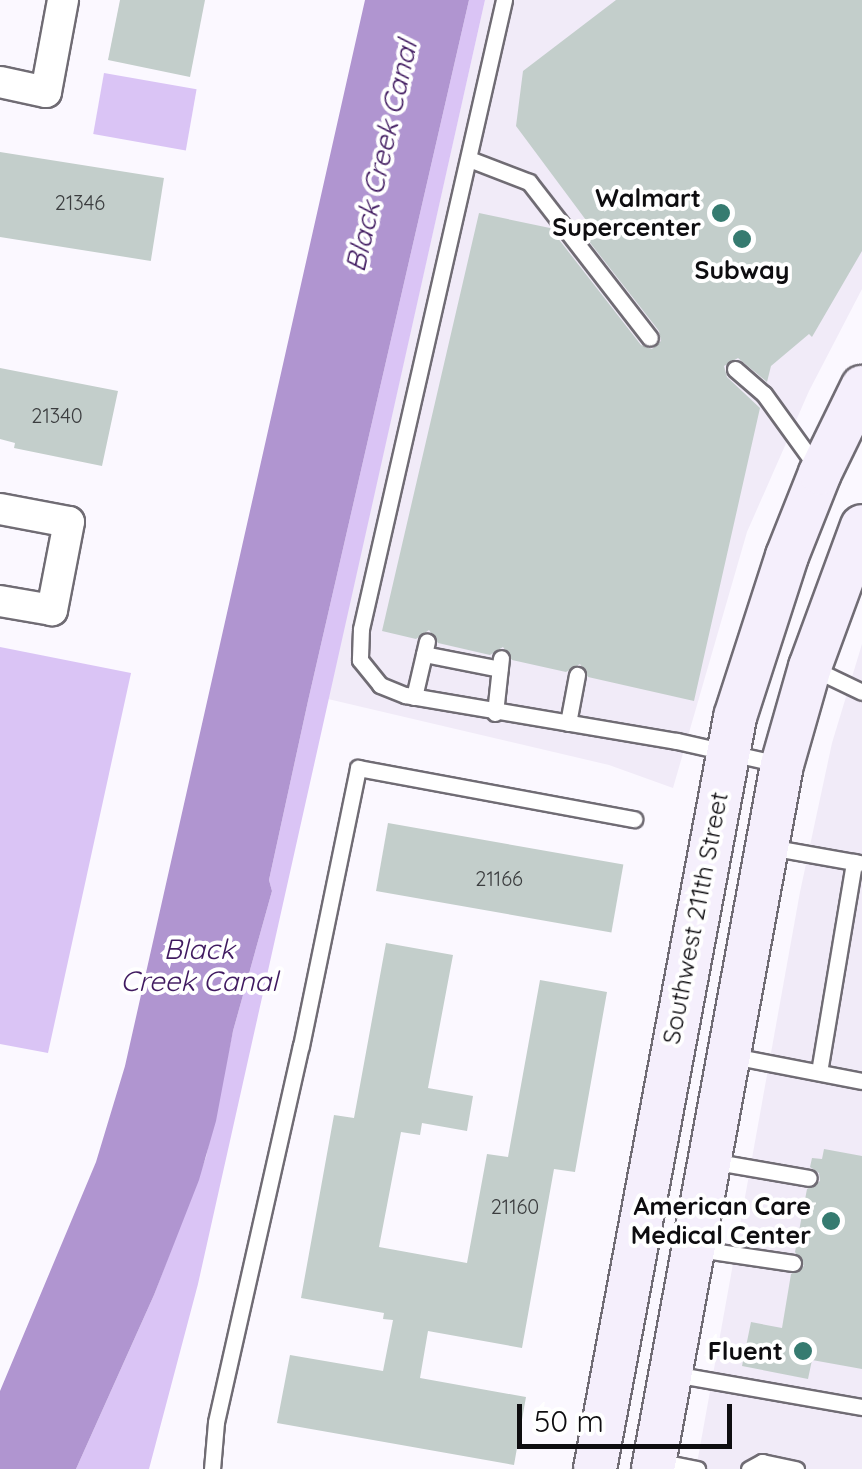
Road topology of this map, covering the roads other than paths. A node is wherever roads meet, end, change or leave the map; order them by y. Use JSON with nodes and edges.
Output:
{"nodes":[{"id":1,"x":63,"y":0,"type":"edge"},
{"id":2,"x":504,"y":0,"type":"edge"},
{"id":3,"x":0,"y":82,"type":"edge"},
{"id":4,"x":469,"y":159,"type":"junction"},
{"id":5,"x":650,"y":338,"type":"dead end"},
{"id":6,"x":735,"y":369,"type":"dead end"},
{"id":7,"x":862,"y":387,"type":"edge"},
{"id":8,"x":820,"y":472,"type":"junction"},
{"id":9,"x":0,"y":509,"type":"edge"},
{"id":10,"x":862,"y":526,"type":"edge"},
{"id":11,"x":0,"y":602,"type":"edge"},
{"id":12,"x":810,"y":667,"type":"junction"},
{"id":13,"x":577,"y":674,"type":"dead end"},
{"id":14,"x":862,"y":692,"type":"edge"},
{"id":15,"x":414,"y":697,"type":"junction"},
{"id":16,"x":495,"y":712,"type":"junction"},
{"id":17,"x":568,"y":723,"type":"junction"},
{"id":18,"x":726,"y":752,"type":"junction"},
{"id":19,"x":782,"y":765,"type":"junction"},
{"id":20,"x":634,"y":819,"type":"dead end"},
{"id":21,"x":765,"y":847,"type":"junction"},
{"id":22,"x":858,"y":862,"type":"edge"},
{"id":23,"x":728,"y":1055,"type":"junction"},
{"id":24,"x":819,"y":1072,"type":"junction"},
{"id":25,"x":862,"y":1081,"type":"edge"},
{"id":26,"x":708,"y":1160,"type":"junction"},
{"id":27,"x":808,"y":1178,"type":"dead end"},
{"id":28,"x":692,"y":1248,"type":"junction"},
{"id":29,"x":793,"y":1263,"type":"dead end"},
{"id":30,"x":670,"y":1374,"type":"junction"},
{"id":31,"x":862,"y":1407,"type":"edge"},
{"id":32,"x":653,"y":1465,"type":"edge"},
{"id":33,"x":216,"y":1468,"type":"edge"},
{"id":34,"x":595,"y":1469,"type":"edge"},
{"id":35,"x":697,"y":1469,"type":"edge"},
{"id":36,"x":749,"y":1469,"type":"edge"},
{"id":37,"x":796,"y":1469,"type":"edge"}],
"edges":[{"from":1,"to":3,"type":"street"},
{"from":2,"to":4,"type":"lane"},
{"from":4,"to":5,"type":"lane"},
{"from":4,"to":15,"type":"lane"},
{"from":6,"to":8,"type":"lane"},
{"from":7,"to":8,"type":"main road","name":"Southwest 211th Street"},
{"from":8,"to":18,"type":"main road","name":"Southwest 211th Street"},
{"from":9,"to":11,"type":"street"},
{"from":10,"to":12,"type":"main road"},
{"from":12,"to":14,"type":"lane"},
{"from":12,"to":19,"type":"main road"},
{"from":13,"to":17,"type":"lane"},
{"from":15,"to":16,"type":"lane"},
{"from":15,"to":16,"type":"lane"},
{"from":16,"to":17,"type":"lane"},
{"from":17,"to":18,"type":"lane"},
{"from":18,"to":19,"type":"lane"},
{"from":18,"to":34,"type":"main road","name":"Southwest 211th Street"},
{"from":19,"to":21,"type":"main road"},
{"from":20,"to":33,"type":"lane"},
{"from":21,"to":22,"type":"lane"},
{"from":21,"to":23,"type":"main road"},
{"from":22,"to":24,"type":"lane"},
{"from":23,"to":24,"type":"lane"},
{"from":23,"to":26,"type":"main road"},
{"from":24,"to":25,"type":"lane"},
{"from":26,"to":27,"type":"lane"},
{"from":26,"to":28,"type":"main road"},
{"from":28,"to":29,"type":"lane"},
{"from":28,"to":30,"type":"main road"},
{"from":30,"to":31,"type":"lane"},
{"from":30,"to":32,"type":"main road"},
{"from":32,"to":35,"type":"lane"},
{"from":36,"to":37,"type":"lane"}]}
